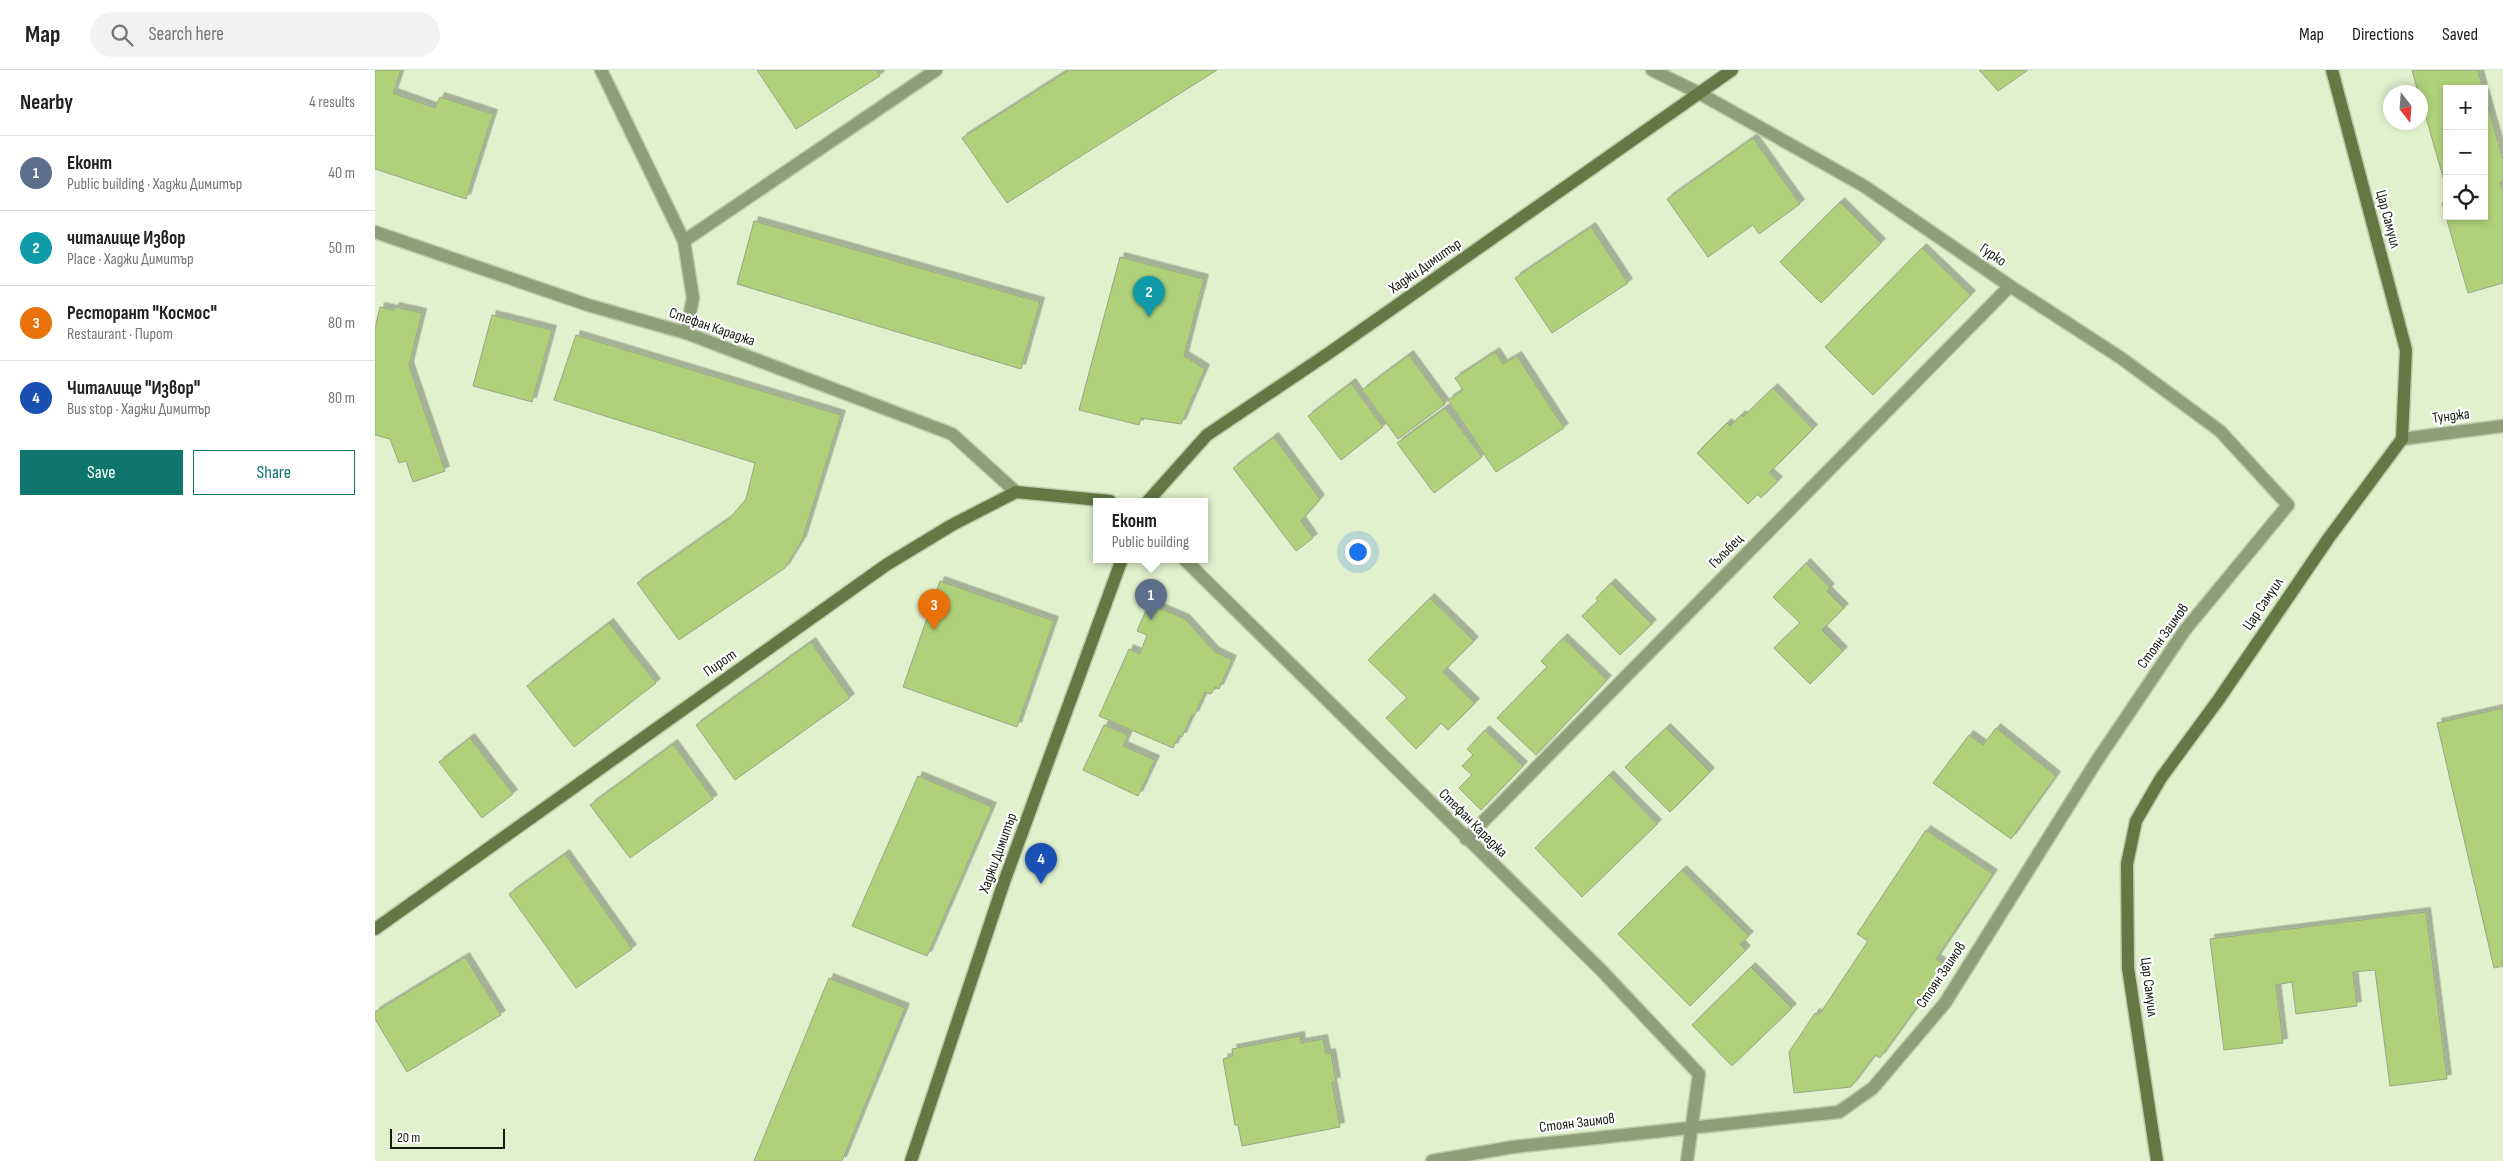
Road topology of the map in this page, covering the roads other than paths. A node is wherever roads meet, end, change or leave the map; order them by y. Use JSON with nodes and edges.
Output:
{"nodes":[{"id":1,"x":601,"y":70,"type":"edge"},
{"id":2,"x":936,"y":70,"type":"edge"},
{"id":3,"x":1652,"y":70,"type":"edge"},
{"id":4,"x":1732,"y":70,"type":"edge"},
{"id":5,"x":2332,"y":70,"type":"edge"},
{"id":6,"x":1699,"y":93,"type":"junction"},
{"id":7,"x":375,"y":232,"type":"edge"},
{"id":8,"x":684,"y":241,"type":"junction"},
{"id":9,"x":2010,"y":286,"type":"junction"},
{"id":10,"x":686,"y":333,"type":"junction"},
{"id":11,"x":2503,"y":426,"type":"edge"},
{"id":12,"x":2403,"y":439,"type":"junction"},
{"id":13,"x":1017,"y":492,"type":"junction"},
{"id":14,"x":1151,"y":498,"type":"edge"},
{"id":15,"x":1093,"y":499,"type":"edge"},
{"id":16,"x":2287,"y":505,"type":"joint"},
{"id":17,"x":1121,"y":563,"type":"edge"},
{"id":18,"x":1189,"y":563,"type":"edge"},
{"id":19,"x":1466,"y":839,"type":"junction"},
{"id":20,"x":375,"y":928,"type":"edge"},
{"id":21,"x":1693,"y":1126,"type":"junction"},
{"id":22,"x":911,"y":1161,"type":"edge"},
{"id":23,"x":1432,"y":1161,"type":"edge"},
{"id":24,"x":1687,"y":1161,"type":"edge"},
{"id":25,"x":2157,"y":1161,"type":"edge"}],
"edges":[{"from":1,"to":8,"type":"street"},
{"from":2,"to":8,"type":"street"},
{"from":3,"to":6,"type":"street","name":"Гурко"},
{"from":4,"to":6,"type":"street","name":"Хаджи Димитър"},
{"from":5,"to":12,"type":"street","name":"Цар Самуил"},
{"from":6,"to":9,"type":"street","name":"Гурко"},
{"from":6,"to":14,"type":"street","name":"Хаджи Димитър"},
{"from":7,"to":10,"type":"street","name":"Стефан Караджа"},
{"from":8,"to":10,"type":"street"},
{"from":9,"to":16,"type":"street","name":"Гурко"},
{"from":9,"to":19,"type":"street","name":"Гълъбец"},
{"from":10,"to":13,"type":"street","name":"Стефан Караджа"},
{"from":11,"to":12,"type":"street","name":"Тунджа"},
{"from":12,"to":25,"type":"street","name":"Цар Самуил"},
{"from":13,"to":15,"type":"street"},
{"from":13,"to":20,"type":"street","name":"Пирот"},
{"from":16,"to":21,"type":"street","name":"Стоян Заимов"},
{"from":17,"to":22,"type":"street","name":"Хаджи Димитър"},
{"from":18,"to":19,"type":"street","name":"Стефан Караджа"},
{"from":19,"to":21,"type":"street","name":"Стефан Караджа"},
{"from":21,"to":23,"type":"street","name":"Стоян Заимов"},
{"from":21,"to":24,"type":"street"}]}
